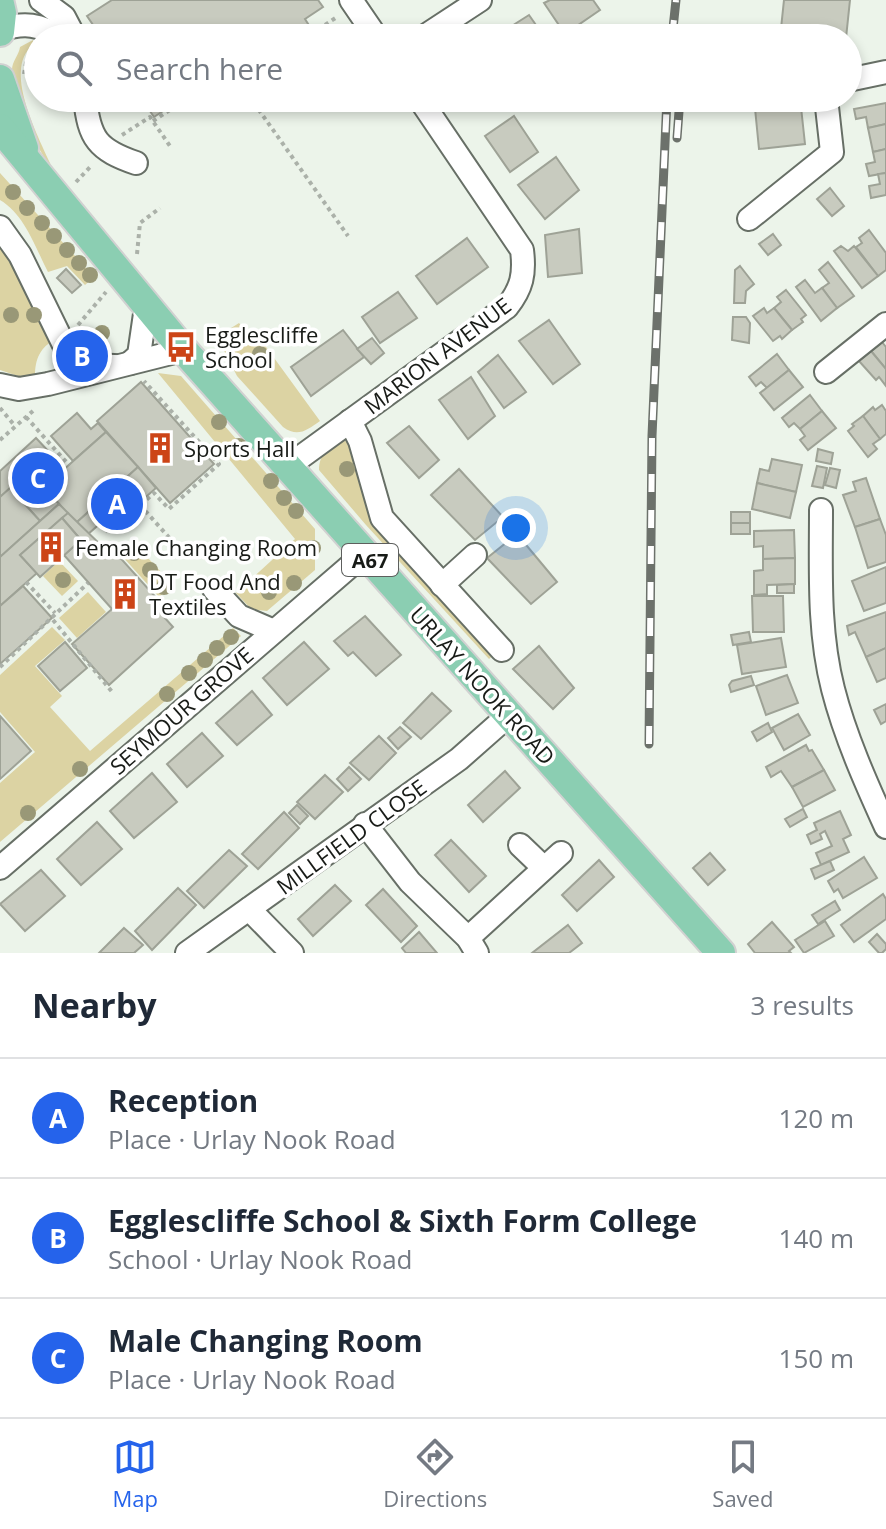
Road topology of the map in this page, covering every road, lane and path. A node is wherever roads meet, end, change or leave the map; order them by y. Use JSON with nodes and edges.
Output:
{"nodes":[{"id":1,"x":480,"y":0,"type":"edge"},
{"id":2,"x":47,"y":1,"type":"edge"},
{"id":3,"x":0,"y":4,"type":"edge"},
{"id":4,"x":345,"y":7,"type":"edge"},
{"id":5,"x":68,"y":24,"type":"edge"},
{"id":6,"x":323,"y":24,"type":"edge"},
{"id":7,"x":363,"y":24,"type":"edge"},
{"id":8,"x":443,"y":24,"type":"edge"},
{"id":9,"x":24,"y":25,"type":"edge"},
{"id":10,"x":0,"y":31,"type":"edge"},
{"id":11,"x":886,"y":72,"type":"edge"},
{"id":12,"x":862,"y":77,"type":"edge"},
{"id":13,"x":12,"y":80,"type":"edge"},
{"id":14,"x":86,"y":112,"type":"edge"},
{"id":15,"x":167,"y":112,"type":"edge"},
{"id":16,"x":260,"y":112,"type":"edge"},
{"id":17,"x":429,"y":112,"type":"edge"},
{"id":18,"x":828,"y":112,"type":"edge"},
{"id":19,"x":153,"y":121,"type":"junction"},
{"id":20,"x":0,"y":128,"type":"edge"},
{"id":21,"x":114,"y":140,"type":"dead end"},
{"id":22,"x":170,"y":146,"type":"dead end"},
{"id":23,"x":97,"y":159,"type":"dead end"},
{"id":24,"x":28,"y":160,"type":"junction"},
{"id":25,"x":136,"y":163,"type":"dead end"},
{"id":26,"x":71,"y":187,"type":"dead end"},
{"id":27,"x":160,"y":208,"type":"dead end"},
{"id":28,"x":749,"y":219,"type":"dead end"},
{"id":29,"x":0,"y":227,"type":"edge"},
{"id":30,"x":348,"y":236,"type":"dead end"},
{"id":31,"x":129,"y":253,"type":"dead end"},
{"id":32,"x":111,"y":287,"type":"dead end"},
{"id":33,"x":146,"y":307,"type":"junction"},
{"id":34,"x":886,"y":324,"type":"edge"},
{"id":35,"x":74,"y":334,"type":"dead end"},
{"id":36,"x":183,"y":350,"type":"junction"},
{"id":37,"x":129,"y":369,"type":"junction"},
{"id":38,"x":826,"y":372,"type":"dead end"},
{"id":39,"x":0,"y":385,"type":"edge"},
{"id":40,"x":38,"y":404,"type":"dead end"},
{"id":41,"x":0,"y":408,"type":"edge"},
{"id":42,"x":26,"y":417,"type":"junction"},
{"id":43,"x":350,"y":421,"type":"junction"},
{"id":44,"x":15,"y":426,"type":"junction"},
{"id":45,"x":0,"y":440,"type":"edge"},
{"id":46,"x":69,"y":465,"type":"dead end"},
{"id":47,"x":287,"y":467,"type":"junction"},
{"id":48,"x":140,"y":505,"type":"junction"},
{"id":49,"x":821,"y":510,"type":"dead end"},
{"id":50,"x":100,"y":523,"type":"dead end"},
{"id":51,"x":174,"y":543,"type":"dead end"},
{"id":52,"x":364,"y":554,"type":"junction"},
{"id":53,"x":475,"y":555,"type":"dead end"},
{"id":54,"x":26,"y":582,"type":"dead end"},
{"id":55,"x":88,"y":583,"type":"dead end"},
{"id":56,"x":442,"y":585,"type":"junction"},
{"id":57,"x":214,"y":589,"type":"dead end"},
{"id":58,"x":54,"y":616,"type":"junction"},
{"id":59,"x":274,"y":631,"type":"junction"},
{"id":60,"x":502,"y":650,"type":"dead end"},
{"id":61,"x":0,"y":667,"type":"edge"},
{"id":62,"x":113,"y":693,"type":"dead end"},
{"id":63,"x":510,"y":714,"type":"junction"},
{"id":64,"x":365,"y":824,"type":"junction"},
{"id":65,"x":886,"y":827,"type":"edge"},
{"id":66,"x":520,"y":845,"type":"dead end"},
{"id":67,"x":0,"y":868,"type":"edge"},
{"id":68,"x":249,"y":909,"type":"junction"},
{"id":69,"x":472,"y":946,"type":"edge"},
{"id":70,"x":187,"y":953,"type":"edge"},
{"id":71,"x":292,"y":953,"type":"edge"},
{"id":72,"x":721,"y":953,"type":"edge"}],
"edges":[{"from":1,"to":8,"type":"street"},
{"from":2,"to":5,"type":"street"},
{"from":3,"to":10,"type":"main road"},
{"from":4,"to":6,"type":"path"},
{"from":4,"to":7,"type":"street"},
{"from":9,"to":10,"type":"street"},
{"from":11,"to":12,"type":"street"},
{"from":13,"to":24,"type":"main road","name":"URLAY NOOK ROAD","number":"A67"},
{"from":14,"to":25,"type":"street"},
{"from":15,"to":19,"type":"path"},
{"from":16,"to":30,"type":"path"},
{"from":17,"to":43,"type":"street","name":"MARION AVENUE"},
{"from":18,"to":28,"type":"street"},
{"from":19,"to":21,"type":"path"},
{"from":19,"to":22,"type":"path"},
{"from":20,"to":24,"type":"main road","name":"URLAY NOOK ROAD","number":"A67"},
{"from":23,"to":26,"type":"path"},
{"from":24,"to":33,"type":"main road","name":"URLAY NOOK ROAD","number":"A67"},
{"from":27,"to":31,"type":"path"},
{"from":29,"to":37,"type":"street"},
{"from":32,"to":35,"type":"path"},
{"from":33,"to":36,"type":"main road","name":"URLAY NOOK ROAD","number":"A67"},
{"from":33,"to":37,"type":"street"},
{"from":34,"to":38,"type":"street"},
{"from":36,"to":37,"type":"street"},
{"from":36,"to":47,"type":"main road","name":"URLAY NOOK ROAD","number":"A67"},
{"from":37,"to":39,"type":"street"},
{"from":37,"to":48,"type":"path"},
{"from":40,"to":42,"type":"path"},
{"from":41,"to":44,"type":"path"},
{"from":42,"to":44,"type":"path"},
{"from":42,"to":46,"type":"path"},
{"from":43,"to":47,"type":"street","name":"MARION AVENUE"},
{"from":43,"to":56,"type":"street"},
{"from":44,"to":45,"type":"path"},
{"from":47,"to":52,"type":"main road","name":"URLAY NOOK ROAD","number":"A67"},
{"from":48,"to":50,"type":"path"},
{"from":48,"to":51,"type":"path"},
{"from":49,"to":65,"type":"street"},
{"from":52,"to":59,"type":"street","name":"SEYMOUR GROVE"},
{"from":52,"to":63,"type":"main road","name":"URLAY NOOK ROAD","number":"A67"},
{"from":53,"to":56,"type":"street"},
{"from":54,"to":58,"type":"path"},
{"from":55,"to":58,"type":"path"},
{"from":56,"to":60,"type":"street"},
{"from":57,"to":59,"type":"street"},
{"from":58,"to":61,"type":"path"},
{"from":58,"to":62,"type":"path"},
{"from":59,"to":67,"type":"street","name":"SEYMOUR GROVE"},
{"from":63,"to":64,"type":"street","name":"MILLFIELD CLOSE"},
{"from":63,"to":72,"type":"main road","name":"URLAY NOOK ROAD","number":"A67"},
{"from":64,"to":68,"type":"street","name":"MILLFIELD CLOSE"},
{"from":64,"to":69,"type":"street"},
{"from":66,"to":69,"type":"street"},
{"from":68,"to":70,"type":"street","name":"MILLFIELD CLOSE"},
{"from":68,"to":71,"type":"street"}]}
